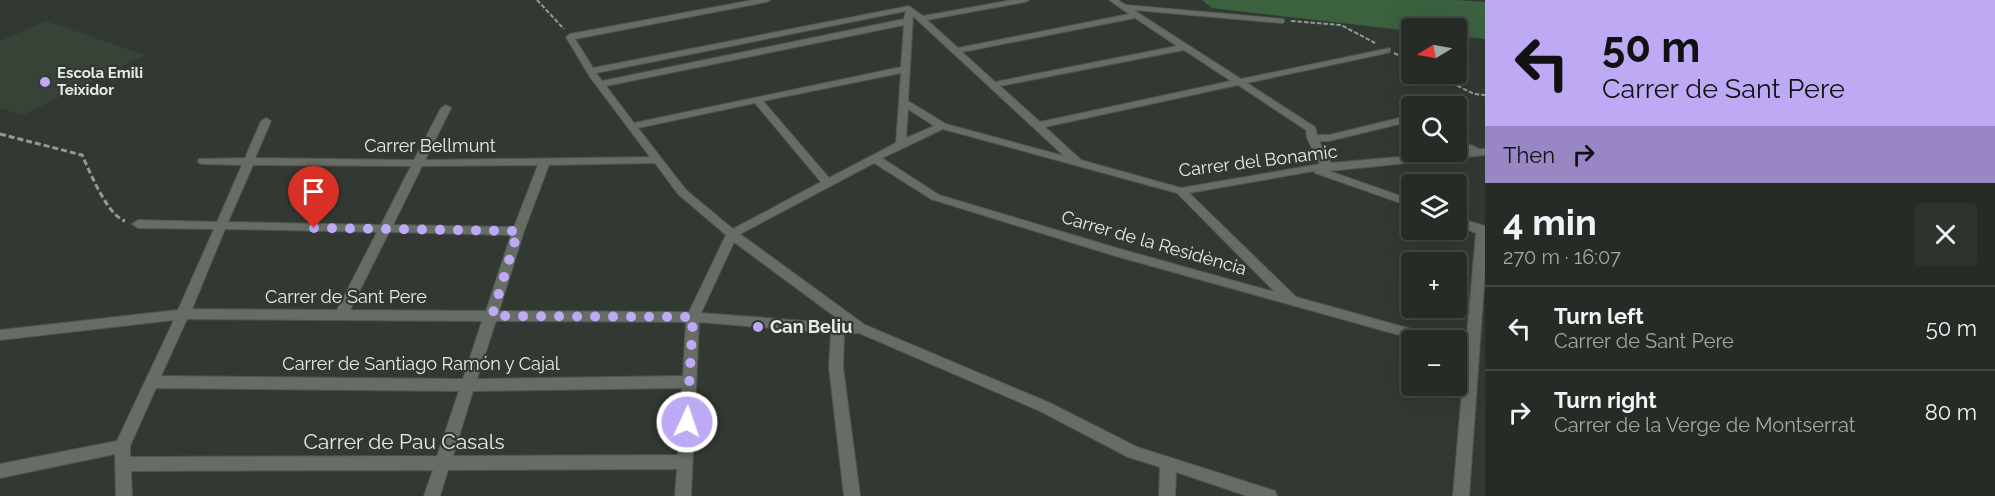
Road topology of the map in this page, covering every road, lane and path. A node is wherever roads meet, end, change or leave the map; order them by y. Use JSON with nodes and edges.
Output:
{"nodes":[{"id":1,"x":537,"y":0,"type":"edge"},
{"id":2,"x":766,"y":0,"type":"edge"},
{"id":3,"x":1025,"y":0,"type":"edge"},
{"id":4,"x":1113,"y":0,"type":"edge"},
{"id":5,"x":910,"y":4,"type":"edge"},
{"id":6,"x":1124,"y":7,"type":"junction"},
{"id":7,"x":1137,"y":15,"type":"junction"},
{"id":8,"x":921,"y":19,"type":"junction"},
{"id":9,"x":909,"y":21,"type":"junction"},
{"id":10,"x":1282,"y":21,"type":"joint"},
{"id":11,"x":570,"y":36,"type":"junction"},
{"id":12,"x":1185,"y":47,"type":"junction"},
{"id":13,"x":1388,"y":50,"type":"junction"},
{"id":14,"x":956,"y":51,"type":"junction"},
{"id":15,"x":1401,"y":56,"type":"edge"},
{"id":16,"x":906,"y":69,"type":"junction"},
{"id":17,"x":591,"y":71,"type":"junction"},
{"id":18,"x":1238,"y":81,"type":"junction"},
{"id":19,"x":600,"y":84,"type":"junction"},
{"id":20,"x":1454,"y":84,"type":"edge"},
{"id":21,"x":993,"y":85,"type":"junction"},
{"id":22,"x":1485,"y":95,"type":"edge"},
{"id":23,"x":757,"y":99,"type":"junction"},
{"id":24,"x":903,"y":102,"type":"junction"},
{"id":25,"x":446,"y":108,"type":"dead end"},
{"id":26,"x":266,"y":121,"type":"dead end"},
{"id":27,"x":1401,"y":121,"type":"edge"},
{"id":28,"x":632,"y":126,"type":"junction"},
{"id":29,"x":942,"y":126,"type":"junction"},
{"id":30,"x":1037,"y":126,"type":"junction"},
{"id":31,"x":0,"y":134,"type":"edge"},
{"id":32,"x":1312,"y":138,"type":"junction"},
{"id":33,"x":901,"y":144,"type":"junction"},
{"id":34,"x":1467,"y":146,"type":"edge"},
{"id":35,"x":1483,"y":154,"type":"edge"},
{"id":36,"x":874,"y":158,"type":"junction"},
{"id":37,"x":658,"y":160,"type":"junction"},
{"id":38,"x":202,"y":161,"type":"dead end"},
{"id":39,"x":248,"y":161,"type":"junction"},
{"id":40,"x":544,"y":161,"type":"junction"},
{"id":41,"x":419,"y":163,"type":"junction"},
{"id":42,"x":1078,"y":163,"type":"junction"},
{"id":43,"x":1310,"y":168,"type":"junction"},
{"id":44,"x":1328,"y":168,"type":"junction"},
{"id":45,"x":828,"y":183,"type":"junction"},
{"id":46,"x":1181,"y":191,"type":"junction"},
{"id":47,"x":1401,"y":200,"type":"edge"},
{"id":48,"x":138,"y":224,"type":"joint"},
{"id":49,"x":1467,"y":225,"type":"edge"},
{"id":50,"x":220,"y":227,"type":"junction"},
{"id":51,"x":385,"y":229,"type":"junction"},
{"id":52,"x":518,"y":231,"type":"junction"},
{"id":53,"x":1483,"y":231,"type":"edge"},
{"id":54,"x":732,"y":234,"type":"junction"},
{"id":55,"x":1292,"y":301,"type":"junction"},
{"id":56,"x":183,"y":314,"type":"junction"},
{"id":57,"x":341,"y":315,"type":"junction"},
{"id":58,"x":492,"y":316,"type":"junction"},
{"id":59,"x":693,"y":317,"type":"junction"},
{"id":60,"x":860,"y":328,"type":"junction"},
{"id":61,"x":838,"y":329,"type":"junction"},
{"id":62,"x":1401,"y":331,"type":"edge"},
{"id":63,"x":0,"y":335,"type":"edge"},
{"id":64,"x":1467,"y":350,"type":"edge"},
{"id":65,"x":1472,"y":351,"type":"junction"},
{"id":66,"x":152,"y":381,"type":"junction"},
{"id":67,"x":689,"y":382,"type":"junction"},
{"id":68,"x":469,"y":385,"type":"junction"},
{"id":69,"x":122,"y":446,"type":"junction"},
{"id":70,"x":444,"y":462,"type":"junction"},
{"id":71,"x":685,"y":462,"type":"junction"},
{"id":72,"x":1168,"y":463,"type":"junction"},
{"id":73,"x":123,"y":464,"type":"junction"},
{"id":74,"x":0,"y":471,"type":"edge"},
{"id":75,"x":124,"y":496,"type":"edge"},
{"id":76,"x":432,"y":496,"type":"edge"},
{"id":77,"x":683,"y":496,"type":"edge"},
{"id":78,"x":852,"y":496,"type":"edge"},
{"id":79,"x":1167,"y":496,"type":"edge"},
{"id":80,"x":1269,"y":496,"type":"edge"},
{"id":81,"x":1461,"y":496,"type":"edge"}],
"edges":[{"from":1,"to":11,"type":"path"},
{"from":2,"to":11,"type":"street"},
{"from":3,"to":8,"type":"street"},
{"from":4,"to":6,"type":"street"},
{"from":5,"to":8,"type":"street"},
{"from":5,"to":9,"type":"street"},
{"from":5,"to":17,"type":"street"},
{"from":6,"to":7,"type":"street"},
{"from":6,"to":10,"type":"lane"},
{"from":7,"to":12,"type":"street"},
{"from":7,"to":14,"type":"street"},
{"from":8,"to":14,"type":"street"},
{"from":9,"to":16,"type":"street"},
{"from":9,"to":19,"type":"street"},
{"from":10,"to":13,"type":"path"},
{"from":11,"to":17,"type":"street"},
{"from":12,"to":18,"type":"street"},
{"from":12,"to":21,"type":"street"},
{"from":13,"to":15,"type":"path"},
{"from":13,"to":18,"type":"street"},
{"from":14,"to":21,"type":"street"},
{"from":16,"to":23,"type":"street"},
{"from":16,"to":24,"type":"street"},
{"from":17,"to":19,"type":"street"},
{"from":18,"to":30,"type":"street"},
{"from":18,"to":32,"type":"street"},
{"from":19,"to":28,"type":"street"},
{"from":20,"to":22,"type":"path"},
{"from":21,"to":30,"type":"street"},
{"from":23,"to":28,"type":"street"},
{"from":23,"to":45,"type":"street"},
{"from":24,"to":29,"type":"street","name":"Carrer del Bonamic"},
{"from":24,"to":33,"type":"street"},
{"from":25,"to":41,"type":"street"},
{"from":26,"to":39,"type":"street"},
{"from":27,"to":32,"type":"street"},
{"from":28,"to":37,"type":"street"},
{"from":29,"to":33,"type":"street"},
{"from":29,"to":42,"type":"street","name":"Carrer del Bonamic"},
{"from":30,"to":42,"type":"street"},
{"from":31,"to":48,"type":"path"},
{"from":32,"to":44,"type":"street"},
{"from":33,"to":36,"type":"street"},
{"from":34,"to":35,"type":"street"},
{"from":35,"to":44,"type":"street","name":"Carrer del Bonamic"},
{"from":36,"to":45,"type":"street"},
{"from":36,"to":55,"type":"street","name":"Carrer de la Residència"},
{"from":37,"to":40,"type":"street","name":"Carrer Bellmunt"},
{"from":37,"to":54,"type":"street"},
{"from":38,"to":39,"type":"street","name":"Carrer Bellmunt"},
{"from":39,"to":41,"type":"street","name":"Carrer Bellmunt"},
{"from":39,"to":50,"type":"street"},
{"from":40,"to":41,"type":"street","name":"Carrer Bellmunt"},
{"from":40,"to":52,"type":"street"},
{"from":41,"to":51,"type":"street"},
{"from":42,"to":46,"type":"street","name":"Carrer del Bonamic"},
{"from":43,"to":44,"type":"street","name":"Carrer del Bonamic"},
{"from":43,"to":46,"type":"street","name":"Carrer del Bonamic"},
{"from":43,"to":47,"type":"street"},
{"from":45,"to":54,"type":"street"},
{"from":46,"to":55,"type":"street"},
{"from":48,"to":50,"type":"street"},
{"from":49,"to":53,"type":"street"},
{"from":50,"to":51,"type":"street"},
{"from":50,"to":56,"type":"street"},
{"from":51,"to":52,"type":"street"},
{"from":51,"to":57,"type":"street"},
{"from":52,"to":58,"type":"street"},
{"from":53,"to":65,"type":"street"},
{"from":54,"to":59,"type":"street"},
{"from":54,"to":60,"type":"street"},
{"from":55,"to":62,"type":"street","name":"Carrer de la Residència"},
{"from":56,"to":57,"type":"street","name":"Carrer de Sant Pere"},
{"from":56,"to":63,"type":"street","name":"Carrer de Sant Pere"},
{"from":56,"to":66,"type":"street"},
{"from":57,"to":58,"type":"street","name":"Carrer de Sant Pere"},
{"from":58,"to":59,"type":"street","name":"Carrer de Sant Pere"},
{"from":58,"to":68,"type":"street"},
{"from":59,"to":61,"type":"street","name":"Carrer de Sant Pere"},
{"from":59,"to":67,"type":"street"},
{"from":60,"to":61,"type":"street","name":"Carrer de Sant Pere"},
{"from":60,"to":72,"type":"street"},
{"from":61,"to":78,"type":"street"},
{"from":64,"to":65,"type":"street"},
{"from":65,"to":81,"type":"street"},
{"from":66,"to":68,"type":"street","name":"Carrer de Santiago Ramón y Cajal"},
{"from":66,"to":69,"type":"street"},
{"from":67,"to":68,"type":"street","name":"Carrer de Santiago Ramón y Cajal"},
{"from":67,"to":71,"type":"street"},
{"from":68,"to":70,"type":"street"},
{"from":69,"to":73,"type":"street"},
{"from":69,"to":74,"type":"street"},
{"from":70,"to":71,"type":"street","name":"Carrer de Pau Casals"},
{"from":70,"to":73,"type":"street","name":"Carrer de Pau Casals"},
{"from":70,"to":76,"type":"street"},
{"from":71,"to":77,"type":"street"},
{"from":72,"to":79,"type":"street"},
{"from":72,"to":80,"type":"street"},
{"from":73,"to":75,"type":"street"}]}
